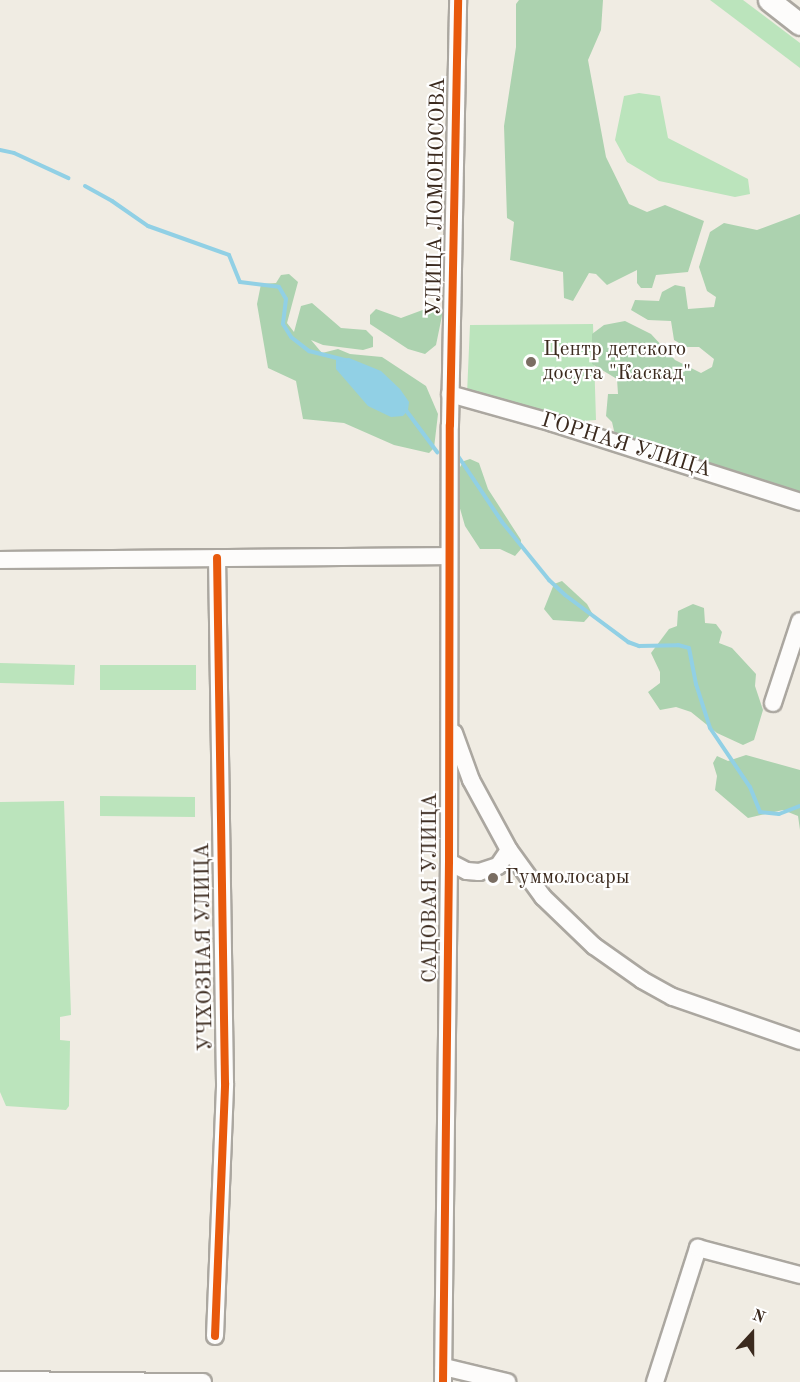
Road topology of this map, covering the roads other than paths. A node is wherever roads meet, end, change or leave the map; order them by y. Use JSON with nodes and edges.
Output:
{"nodes":[{"id":1,"x":458,"y":0,"type":"edge"},
{"id":2,"x":769,"y":0,"type":"edge"},
{"id":3,"x":800,"y":24,"type":"edge"},
{"id":4,"x":450,"y":394,"type":"junction"},
{"id":5,"x":800,"y":502,"type":"edge"},
{"id":6,"x":449,"y":556,"type":"junction"},
{"id":7,"x":218,"y":558,"type":"junction"},
{"id":8,"x":0,"y":560,"type":"edge"},
{"id":9,"x":800,"y":621,"type":"edge"},
{"id":10,"x":773,"y":703,"type":"dead end"},
{"id":11,"x":450,"y":718,"type":"junction"},
{"id":12,"x":509,"y":850,"type":"junction"},
{"id":13,"x":449,"y":862,"type":"junction"},
{"id":14,"x":800,"y":1041,"type":"edge"},
{"id":15,"x":800,"y":1275,"type":"edge"},
{"id":16,"x":215,"y":1336,"type":"dead end"},
{"id":17,"x":444,"y":1375,"type":"edge"},
{"id":18,"x":0,"y":1380,"type":"edge"},
{"id":19,"x":203,"y":1382,"type":"edge"},
{"id":20,"x":507,"y":1382,"type":"edge"},
{"id":21,"x":655,"y":1382,"type":"edge"}],
"edges":[{"from":1,"to":4,"type":"street","name":"УЛИЦА ЛОМОНОСОВА"},
{"from":2,"to":3,"type":"street"},
{"from":4,"to":5,"type":"street","name":"ГОРНАЯ УЛИЦА"},
{"from":4,"to":6,"type":"street","name":"САДОВАЯ УЛИЦА"},
{"from":6,"to":7,"type":"street"},
{"from":6,"to":11,"type":"street","name":"САДОВАЯ УЛИЦА"},
{"from":7,"to":8,"type":"street"},
{"from":7,"to":16,"type":"street","name":"УЧХОЗНАЯ УЛИЦА"},
{"from":9,"to":10,"type":"street"},
{"from":11,"to":12,"type":"street"},
{"from":11,"to":13,"type":"street","name":"САДОВАЯ УЛИЦА"},
{"from":12,"to":13,"type":"street"},
{"from":12,"to":14,"type":"street"},
{"from":13,"to":17,"type":"street","name":"САДОВАЯ УЛИЦА"},
{"from":15,"to":21,"type":"street"},
{"from":17,"to":20,"type":"street"},
{"from":18,"to":19,"type":"street"}]}
